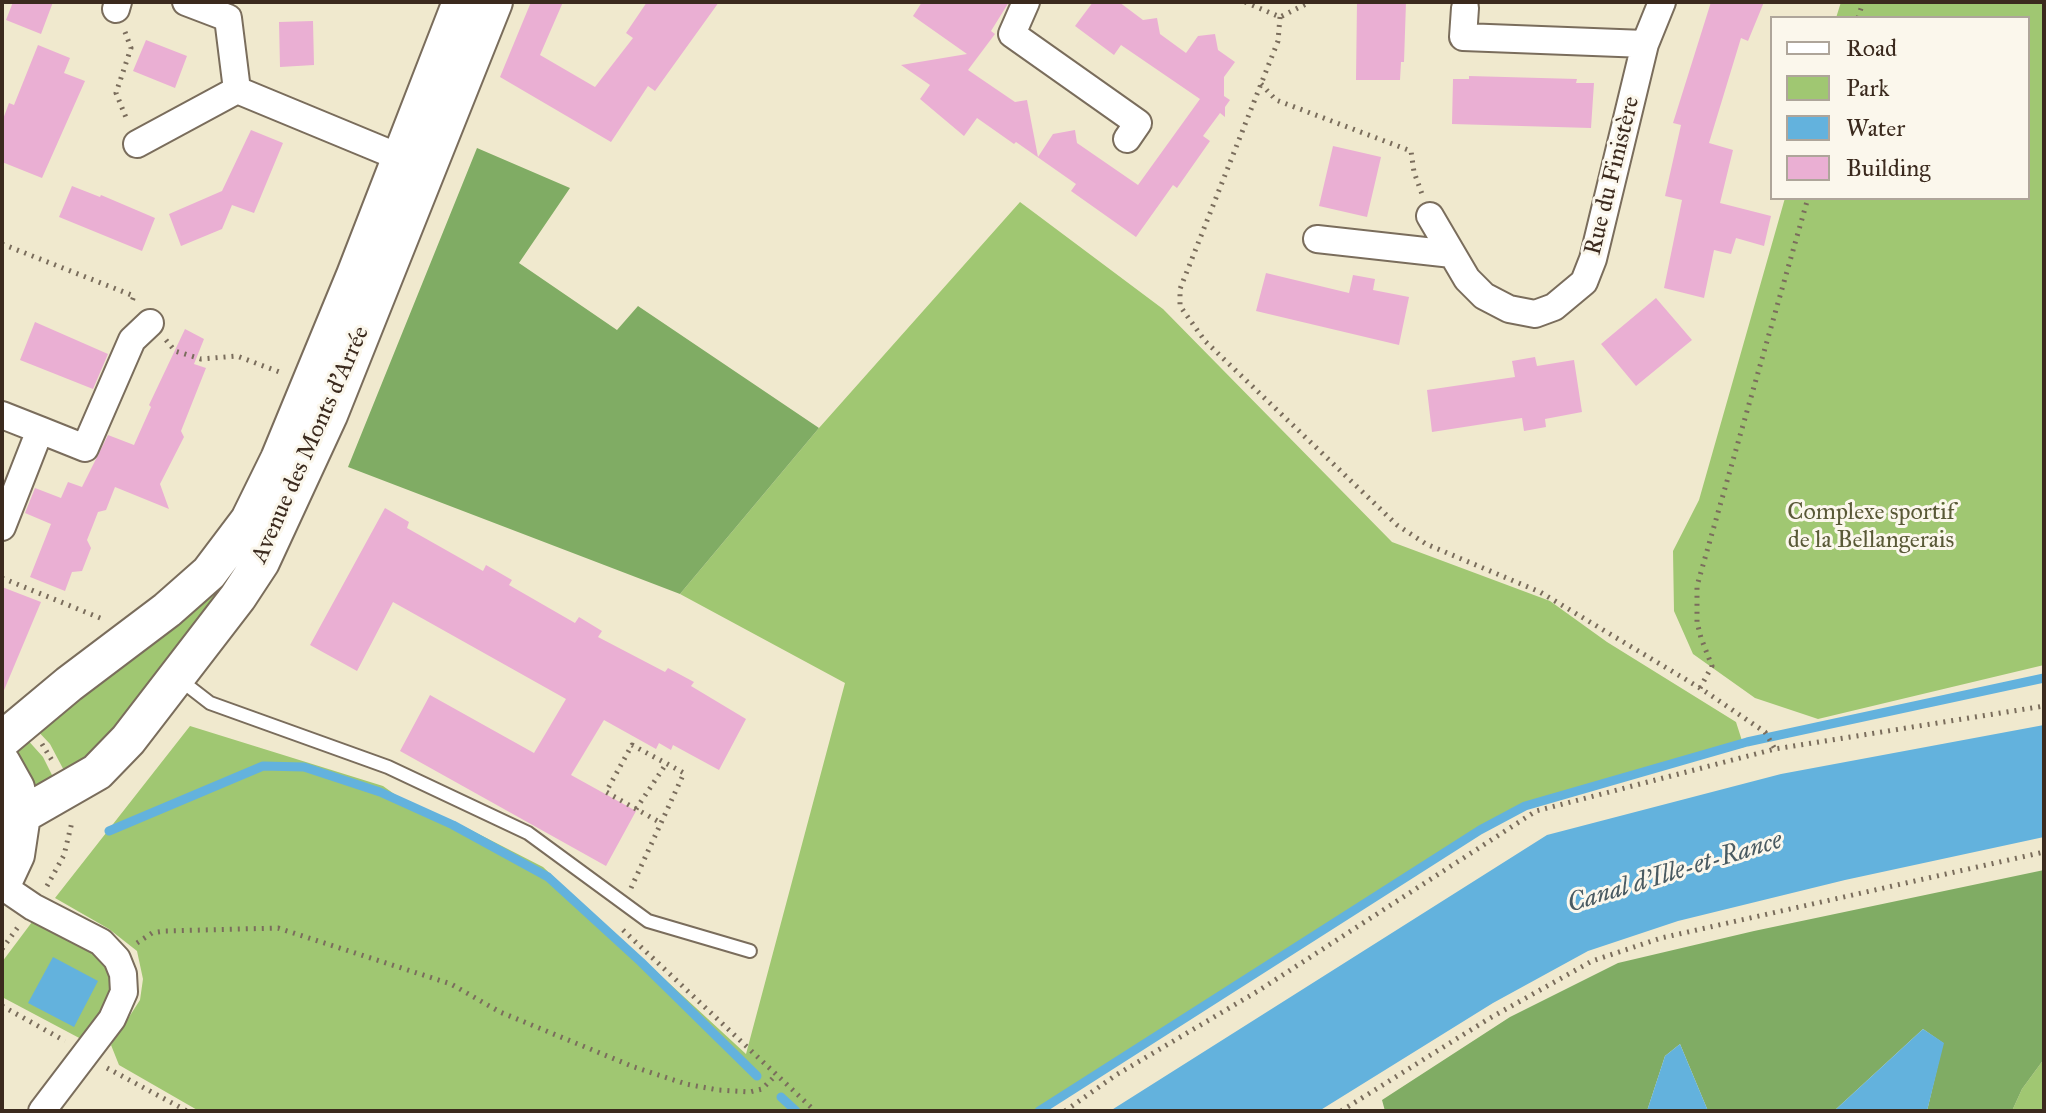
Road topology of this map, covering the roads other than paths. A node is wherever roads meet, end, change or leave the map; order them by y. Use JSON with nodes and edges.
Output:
{"nodes":[{"id":1,"x":186,"y":2,"type":"edge"},
{"id":2,"x":461,"y":2,"type":"edge"},
{"id":3,"x":494,"y":2,"type":"edge"},
{"id":4,"x":1026,"y":2,"type":"edge"},
{"id":5,"x":1662,"y":2,"type":"edge"},
{"id":6,"x":1465,"y":8,"type":"dead end"},
{"id":7,"x":1645,"y":44,"type":"junction"},
{"id":8,"x":237,"y":90,"type":"junction"},
{"id":9,"x":1127,"y":139,"type":"dead end"},
{"id":10,"x":137,"y":144,"type":"road end"},
{"id":11,"x":399,"y":157,"type":"junction"},
{"id":12,"x":1430,"y":216,"type":"road end"},
{"id":13,"x":1317,"y":239,"type":"dead end"},
{"id":14,"x":1452,"y":254,"type":"junction"},
{"id":15,"x":150,"y":323,"type":"road end"},
{"id":16,"x":2,"y":415,"type":"edge"},
{"id":17,"x":40,"y":430,"type":"junction"},
{"id":18,"x":2,"y":527,"type":"edge"},
{"id":19,"x":177,"y":677,"type":"junction"},
{"id":20,"x":20,"y":740,"type":"edge"},
{"id":21,"x":2,"y":763,"type":"edge"},
{"id":22,"x":22,"y":815,"type":"junction"},
{"id":23,"x":2,"y":885,"type":"edge"},
{"id":24,"x":750,"y":951,"type":"dead end"},
{"id":25,"x":42,"y":1111,"type":"edge"}],
"edges":[{"from":1,"to":8,"type":"street"},
{"from":2,"to":11,"type":"street","name":"Avenue des Monts d'Arrée"},
{"from":3,"to":19,"type":"street","name":"Avenue des Monts d'Arrée"},
{"from":4,"to":9,"type":"street"},
{"from":5,"to":7,"type":"street","name":"Rue du Finistère"},
{"from":6,"to":7,"type":"street"},
{"from":7,"to":14,"type":"street","name":"Rue du Finistère"},
{"from":8,"to":10,"type":"street"},
{"from":8,"to":11,"type":"street"},
{"from":11,"to":20,"type":"street","name":"Avenue des Monts d'Arrée"},
{"from":12,"to":14,"type":"street","name":"Rue du Finistère"},
{"from":13,"to":14,"type":"street"},
{"from":15,"to":17,"type":"street"},
{"from":16,"to":17,"type":"street"},
{"from":17,"to":18,"type":"street"},
{"from":19,"to":22,"type":"street","name":"Avenue des Monts d'Arrée"},
{"from":19,"to":24,"type":"lane"},
{"from":21,"to":22,"type":"street"},
{"from":22,"to":23,"type":"street"},
{"from":23,"to":25,"type":"street"}]}
